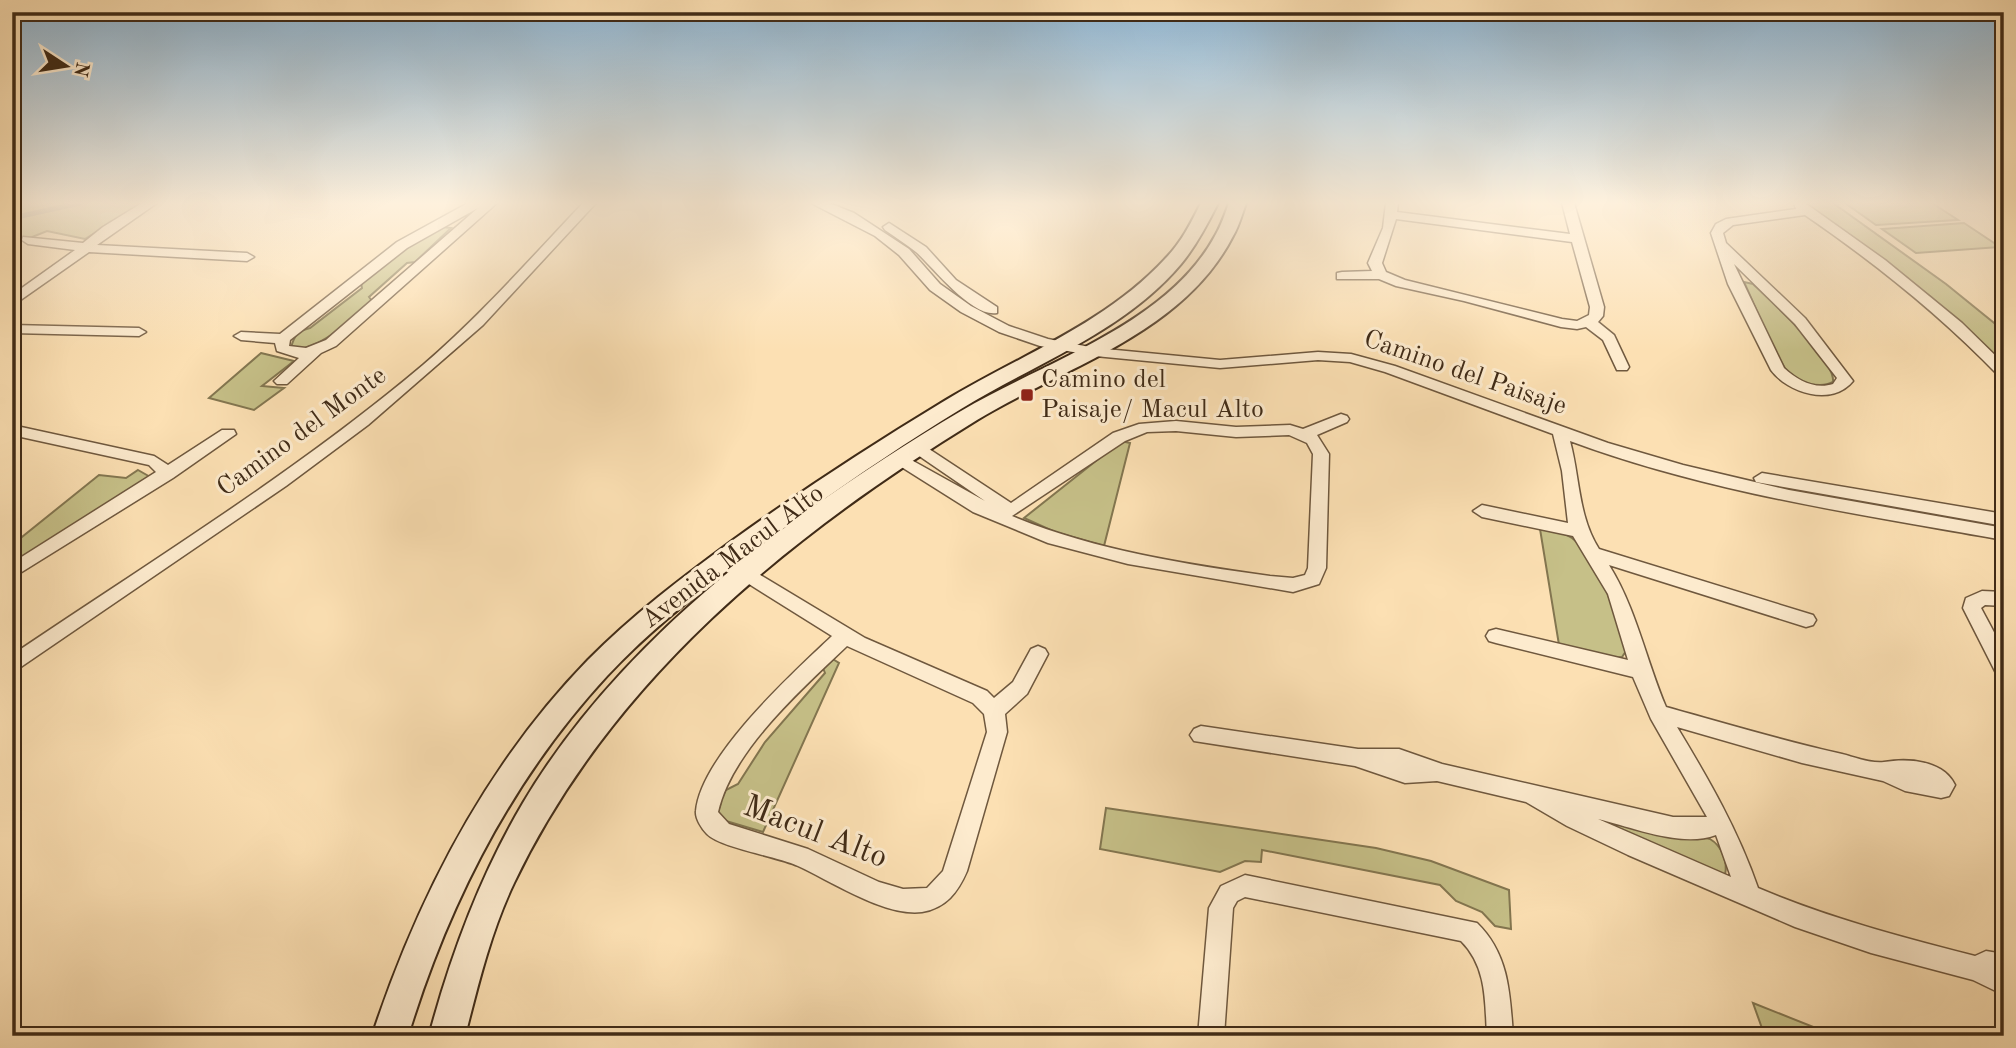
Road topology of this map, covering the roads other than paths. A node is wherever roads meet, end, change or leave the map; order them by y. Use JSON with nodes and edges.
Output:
{"nodes":[{"id":1,"x":80,"y":252,"type":"edge"},
{"id":2,"x":132,"y":252,"type":"edge"},
{"id":3,"x":393,"y":252,"type":"edge"},
{"id":4,"x":435,"y":252,"type":"edge"},
{"id":5,"x":544,"y":252,"type":"edge"},
{"id":6,"x":904,"y":252,"type":"edge"},
{"id":7,"x":921,"y":252,"type":"edge"},
{"id":8,"x":1180,"y":252,"type":"edge"},
{"id":9,"x":1215,"y":252,"type":"edge"},
{"id":10,"x":1379,"y":252,"type":"edge"},
{"id":11,"x":1582,"y":252,"type":"edge"},
{"id":12,"x":1724,"y":252,"type":"edge"},
{"id":13,"x":1728,"y":252,"type":"edge"},
{"id":14,"x":1862,"y":252,"type":"edge"},
{"id":15,"x":247,"y":257,"type":"dead end"},
{"id":16,"x":1381,"y":275,"type":"junction"},
{"id":17,"x":1342,"y":276,"type":"dead end"},
{"id":18,"x":12,"y":302,"type":"edge"},
{"id":19,"x":1589,"y":322,"type":"junction"},
{"id":20,"x":12,"y":329,"type":"edge"},
{"id":21,"x":139,"y":332,"type":"dead end"},
{"id":22,"x":242,"y":336,"type":"dead end"},
{"id":23,"x":283,"y":339,"type":"junction"},
{"id":24,"x":1084,"y":345,"type":"junction"},
{"id":25,"x":316,"y":350,"type":"junction"},
{"id":26,"x":1622,"y":367,"type":"dead end"},
{"id":27,"x":2004,"y":373,"type":"edge"},
{"id":28,"x":282,"y":381,"type":"dead end"},
{"id":29,"x":1341,"y":419,"type":"dead end"},
{"id":30,"x":12,"y":430,"type":"edge"},
{"id":31,"x":1560,"y":432,"type":"junction"},
{"id":32,"x":1304,"y":433,"type":"junction"},
{"id":33,"x":228,"y":434,"type":"dead end"},
{"id":34,"x":1602,"y":447,"type":"junction"},
{"id":35,"x":908,"y":455,"type":"junction"},
{"id":36,"x":1570,"y":471,"type":"junction"},
{"id":37,"x":167,"y":474,"type":"junction"},
{"id":38,"x":976,"y":506,"type":"junction"},
{"id":39,"x":1011,"y":511,"type":"junction"},
{"id":40,"x":1482,"y":511,"type":"dead end"},
{"id":41,"x":2004,"y":520,"type":"edge"},
{"id":42,"x":1579,"y":531,"type":"junction"},
{"id":43,"x":1033,"y":532,"type":"junction"},
{"id":44,"x":2004,"y":534,"type":"edge"},
{"id":45,"x":1592,"y":553,"type":"junction"},
{"id":46,"x":12,"y":572,"type":"edge"},
{"id":47,"x":747,"y":574,"type":"junction"},
{"id":48,"x":2004,"y":599,"type":"edge"},
{"id":49,"x":1805,"y":620,"type":"dead end"},
{"id":50,"x":845,"y":636,"type":"junction"},
{"id":51,"x":1496,"y":636,"type":"dead end"},
{"id":52,"x":1038,"y":654,"type":"dead end"},
{"id":53,"x":12,"y":665,"type":"edge"},
{"id":54,"x":2004,"y":670,"type":"edge"},
{"id":55,"x":1641,"y":671,"type":"junction"},
{"id":56,"x":994,"y":711,"type":"junction"},
{"id":57,"x":1658,"y":713,"type":"junction"},
{"id":58,"x":1201,"y":735,"type":"dead end"},
{"id":59,"x":1887,"y":773,"type":"dead end"},
{"id":60,"x":1534,"y":796,"type":"junction"},
{"id":61,"x":1721,"y":822,"type":"junction"},
{"id":62,"x":1749,"y":897,"type":"junction"},
{"id":63,"x":2004,"y":966,"type":"edge"},
{"id":64,"x":1978,"y":970,"type":"junction"},
{"id":65,"x":2004,"y":983,"type":"edge"},
{"id":66,"x":390,"y":1036,"type":"edge"},
{"id":67,"x":447,"y":1036,"type":"edge"},
{"id":68,"x":1211,"y":1036,"type":"edge"},
{"id":69,"x":1500,"y":1036,"type":"edge"}],
"edges":[{"from":1,"to":18,"type":"street"},
{"from":2,"to":15,"type":"street"},
{"from":3,"to":23,"type":"street"},
{"from":4,"to":25,"type":"street"},
{"from":5,"to":53,"type":"street","name":"Camino del Monte"},
{"from":6,"to":24,"type":"street","name":"Camino del Paisaje"},
{"from":7,"to":24,"type":"street","name":"Camino del Paisaje"},
{"from":8,"to":24,"type":"street","name":"Avenida Macul Alto"},
{"from":9,"to":24,"type":"street","name":"Avenida Macul Alto"},
{"from":10,"to":16,"type":"street"},
{"from":11,"to":19,"type":"street"},
{"from":12,"to":13,"type":"street"},
{"from":14,"to":27,"type":"street"},
{"from":16,"to":17,"type":"street"},
{"from":16,"to":19,"type":"street"},
{"from":19,"to":26,"type":"street"},
{"from":20,"to":21,"type":"street"},
{"from":22,"to":23,"type":"street"},
{"from":23,"to":25,"type":"street"},
{"from":24,"to":31,"type":"street","name":"Camino del Paisaje"},
{"from":24,"to":35,"type":"street","name":"Avenida Macul Alto"},
{"from":24,"to":41,"type":"street","name":"Camino del Paisaje"},
{"from":24,"to":66,"type":"street","name":"Avenida Macul Alto"},
{"from":25,"to":28,"type":"street"},
{"from":29,"to":32,"type":"street"},
{"from":30,"to":37,"type":"street"},
{"from":31,"to":34,"type":"street","name":"Camino del Paisaje"},
{"from":31,"to":36,"type":"street"},
{"from":32,"to":39,"type":"street"},
{"from":32,"to":43,"type":"street"},
{"from":33,"to":37,"type":"street"},
{"from":34,"to":36,"type":"street"},
{"from":34,"to":44,"type":"street","name":"Camino del Paisaje"},
{"from":35,"to":38,"type":"street"},
{"from":35,"to":39,"type":"street"},
{"from":35,"to":47,"type":"street","name":"Avenida Macul Alto"},
{"from":36,"to":42,"type":"street"},
{"from":37,"to":46,"type":"street"},
{"from":38,"to":39,"type":"street"},
{"from":38,"to":43,"type":"street"},
{"from":39,"to":43,"type":"street"},
{"from":40,"to":42,"type":"street"},
{"from":42,"to":45,"type":"street"},
{"from":45,"to":49,"type":"street"},
{"from":45,"to":55,"type":"street"},
{"from":47,"to":50,"type":"street"},
{"from":47,"to":67,"type":"street","name":"Avenida Macul Alto"},
{"from":48,"to":54,"type":"street"},
{"from":50,"to":56,"type":"street"},
{"from":50,"to":56,"type":"street","name":"Macul Alto"},
{"from":51,"to":55,"type":"street"},
{"from":52,"to":56,"type":"street"},
{"from":55,"to":57,"type":"street"},
{"from":57,"to":59,"type":"street"},
{"from":57,"to":61,"type":"street"},
{"from":58,"to":60,"type":"street"},
{"from":60,"to":61,"type":"street"},
{"from":60,"to":62,"type":"street"},
{"from":61,"to":62,"type":"street"},
{"from":62,"to":64,"type":"street"},
{"from":63,"to":64,"type":"street"},
{"from":64,"to":65,"type":"street"},
{"from":68,"to":69,"type":"street"}]}
